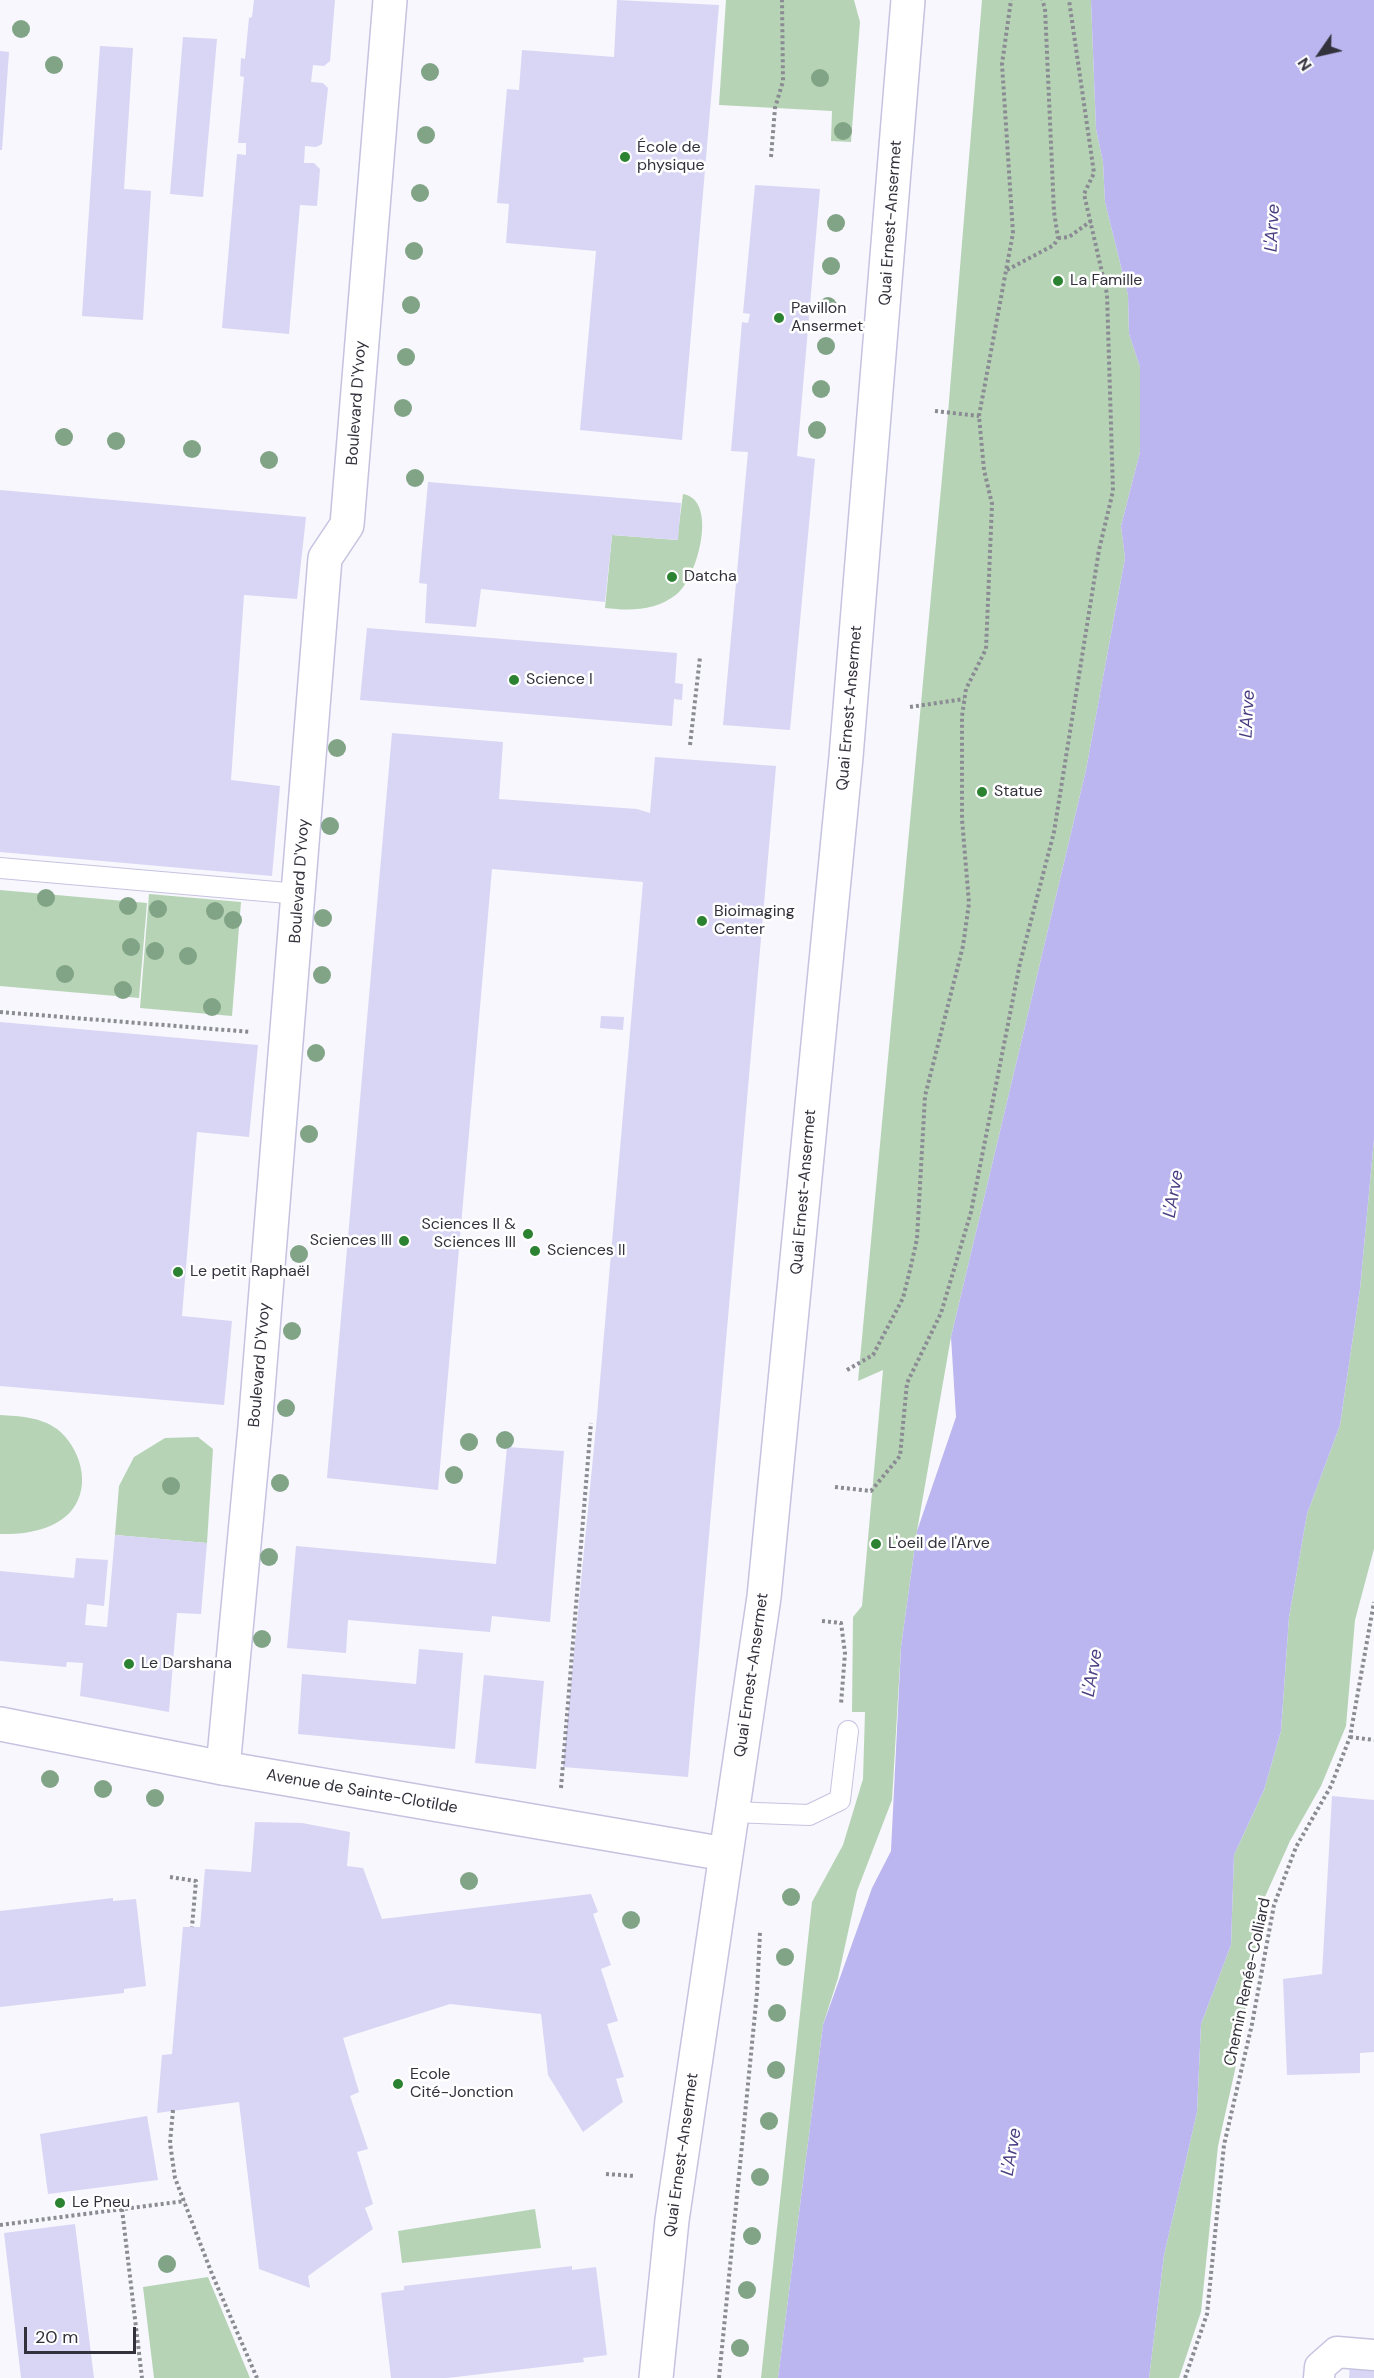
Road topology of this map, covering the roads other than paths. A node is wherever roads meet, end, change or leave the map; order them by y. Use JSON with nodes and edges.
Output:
{"nodes":[{"id":1,"x":390,"y":0,"type":"edge"},
{"id":2,"x":908,"y":0,"type":"edge"},
{"id":3,"x":0,"y":868,"type":"edge"},
{"id":4,"x":298,"y":894,"type":"junction"},
{"id":5,"x":0,"y":1724,"type":"edge"},
{"id":6,"x":848,"y":1731,"type":"road end"},
{"id":7,"x":223,"y":1768,"type":"junction"},
{"id":8,"x":732,"y":1812,"type":"junction"},
{"id":9,"x":725,"y":1854,"type":"junction"},
{"id":10,"x":1374,"y":2355,"type":"edge"},
{"id":11,"x":656,"y":2378,"type":"edge"},
{"id":12,"x":1319,"y":2378,"type":"edge"}],
"edges":[{"from":1,"to":4,"type":"street","name":"Boulevard D'Yvoy"},
{"from":2,"to":8,"type":"street","name":"Quai Ernest-Ansermet"},
{"from":3,"to":4,"type":"lane"},
{"from":4,"to":7,"type":"street","name":"Boulevard D'Yvoy"},
{"from":5,"to":7,"type":"street","name":"Avenue de Sainte-Clotilde"},
{"from":6,"to":8,"type":"lane"},
{"from":7,"to":9,"type":"street","name":"Avenue de Sainte-Clotilde"},
{"from":8,"to":9,"type":"street","name":"Quai Ernest-Ansermet"},
{"from":9,"to":11,"type":"street","name":"Quai Ernest-Ansermet"},
{"from":10,"to":12,"type":"street"}]}
